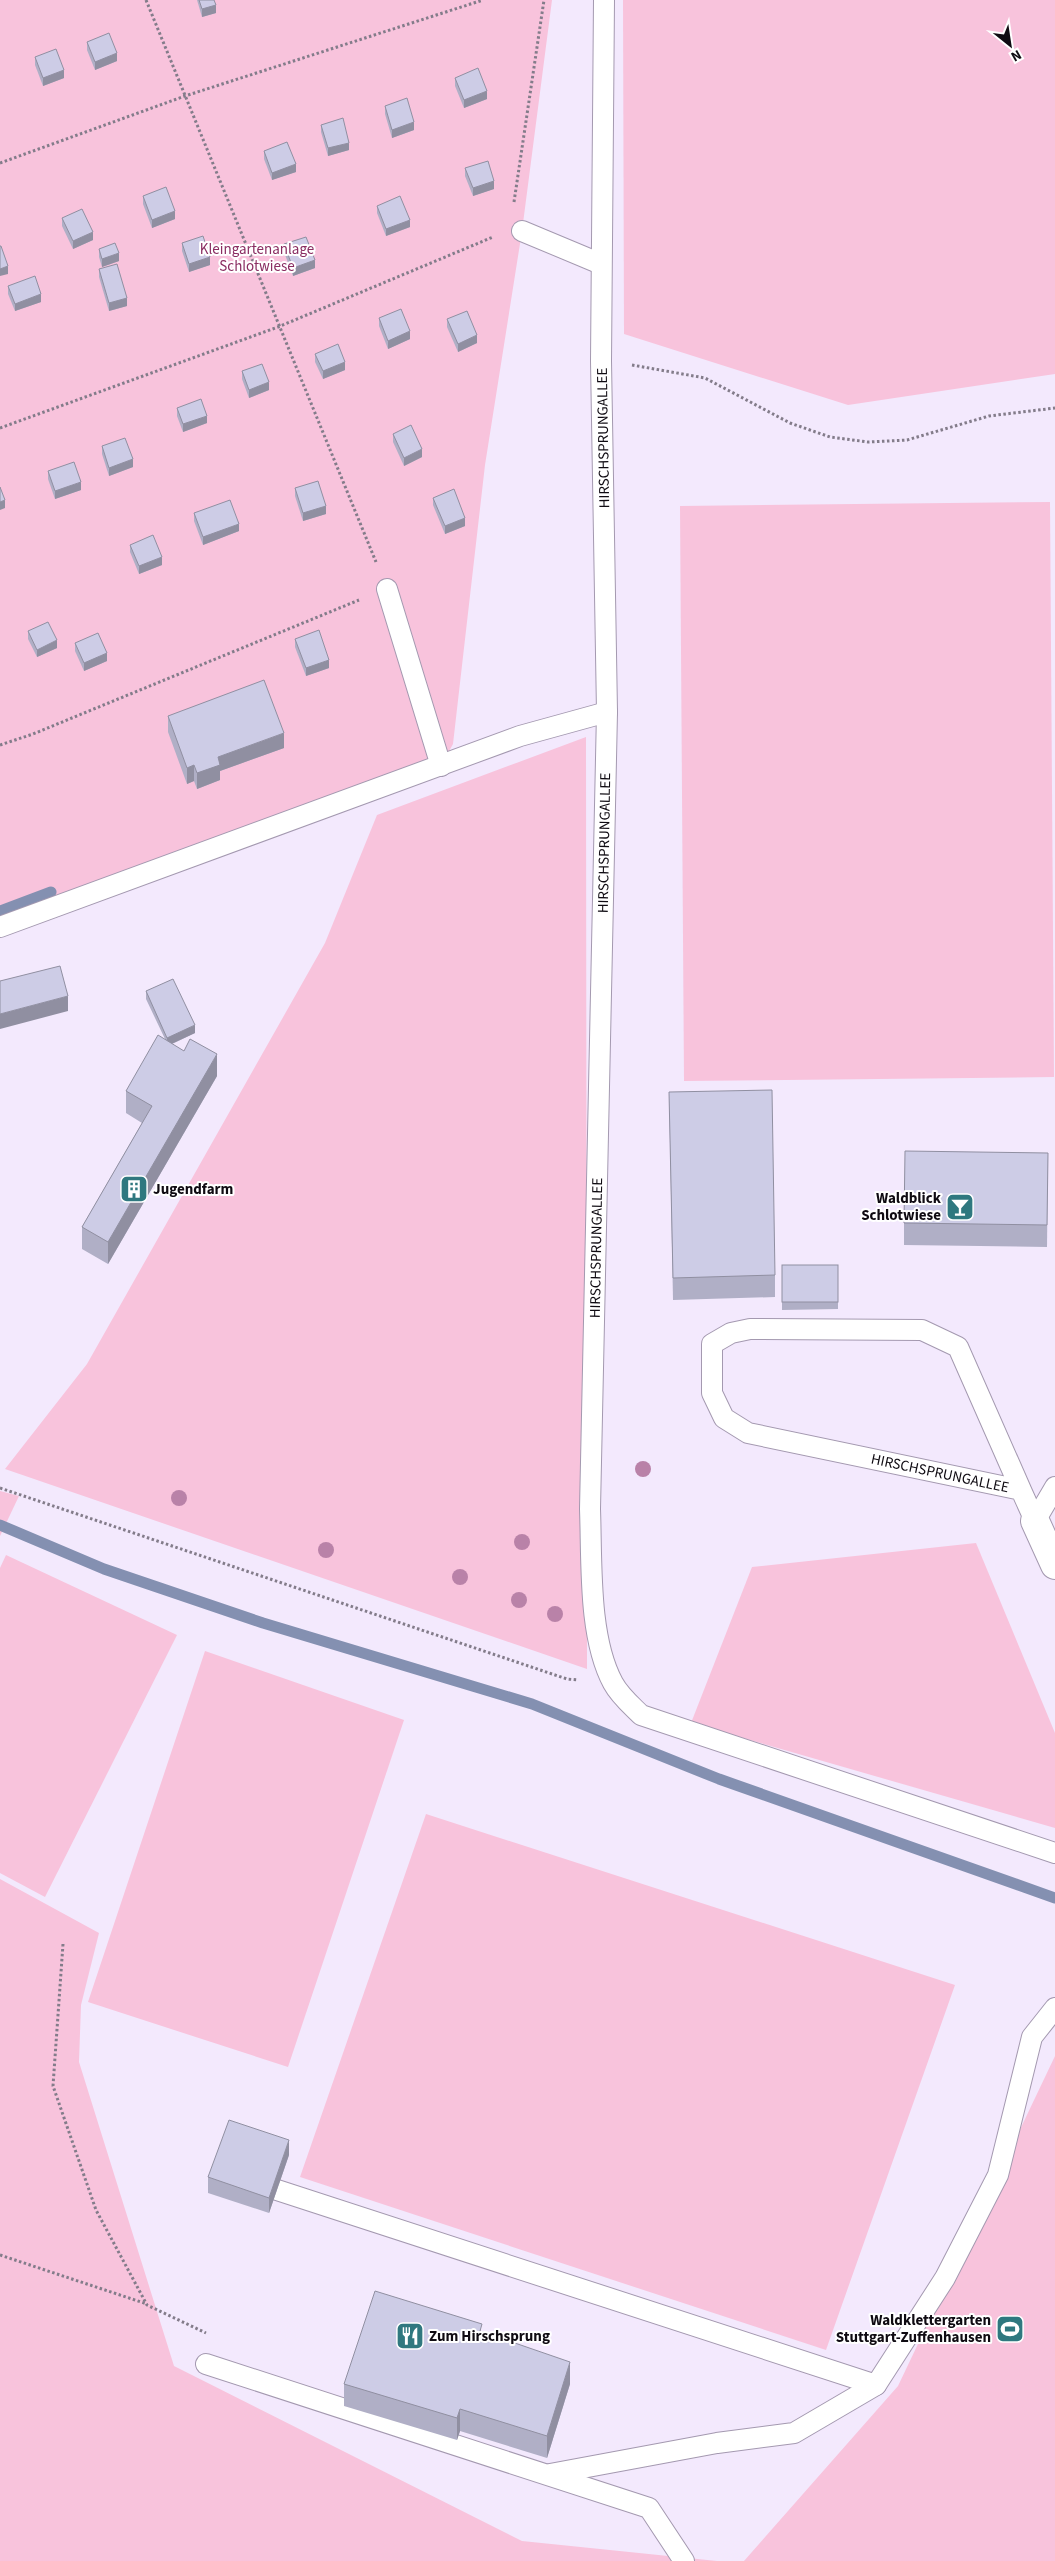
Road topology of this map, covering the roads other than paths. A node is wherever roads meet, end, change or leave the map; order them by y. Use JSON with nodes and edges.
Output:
{"nodes":[{"id":1,"x":604,"y":0,"type":"edge"},
{"id":2,"x":516,"y":231,"type":"road end"},
{"id":3,"x":601,"y":264,"type":"junction"},
{"id":4,"x":387,"y":589,"type":"road end"},
{"id":5,"x":607,"y":712,"type":"junction"},
{"id":6,"x":441,"y":766,"type":"junction"},
{"id":7,"x":0,"y":927,"type":"edge"},
{"id":8,"x":1055,"y":1487,"type":"edge"},
{"id":9,"x":1021,"y":1490,"type":"junction"},
{"id":10,"x":1035,"y":1521,"type":"junction"},
{"id":11,"x":1055,"y":1565,"type":"edge"},
{"id":12,"x":1055,"y":1854,"type":"edge"},
{"id":13,"x":1055,"y":2008,"type":"edge"},
{"id":14,"x":277,"y":2190,"type":"edge"},
{"id":15,"x":206,"y":2364,"type":"road end"},
{"id":16,"x":876,"y":2385,"type":"junction"},
{"id":17,"x":546,"y":2474,"type":"junction"},
{"id":18,"x":684,"y":2561,"type":"edge"}],
"edges":[{"from":1,"to":3,"type":"lane","name":"HIRSCHSPRUNGALLEE"},
{"from":2,"to":3,"type":"lane"},
{"from":3,"to":5,"type":"lane","name":"HIRSCHSPRUNGALLEE"},
{"from":4,"to":6,"type":"lane"},
{"from":5,"to":6,"type":"lane"},
{"from":5,"to":12,"type":"lane","name":"HIRSCHSPRUNGALLEE"},
{"from":6,"to":7,"type":"lane"},
{"from":8,"to":10,"type":"lane"},
{"from":9,"to":9,"type":"lane","name":"HIRSCHSPRUNGALLEE"},
{"from":9,"to":10,"type":"lane","name":"HIRSCHSPRUNGALLEE"},
{"from":10,"to":11,"type":"street","name":"HIRSCHSPRUNGALLEE"},
{"from":13,"to":16,"type":"lane"},
{"from":14,"to":16,"type":"lane"},
{"from":15,"to":17,"type":"lane"},
{"from":16,"to":17,"type":"lane"},
{"from":17,"to":18,"type":"lane"}]}
